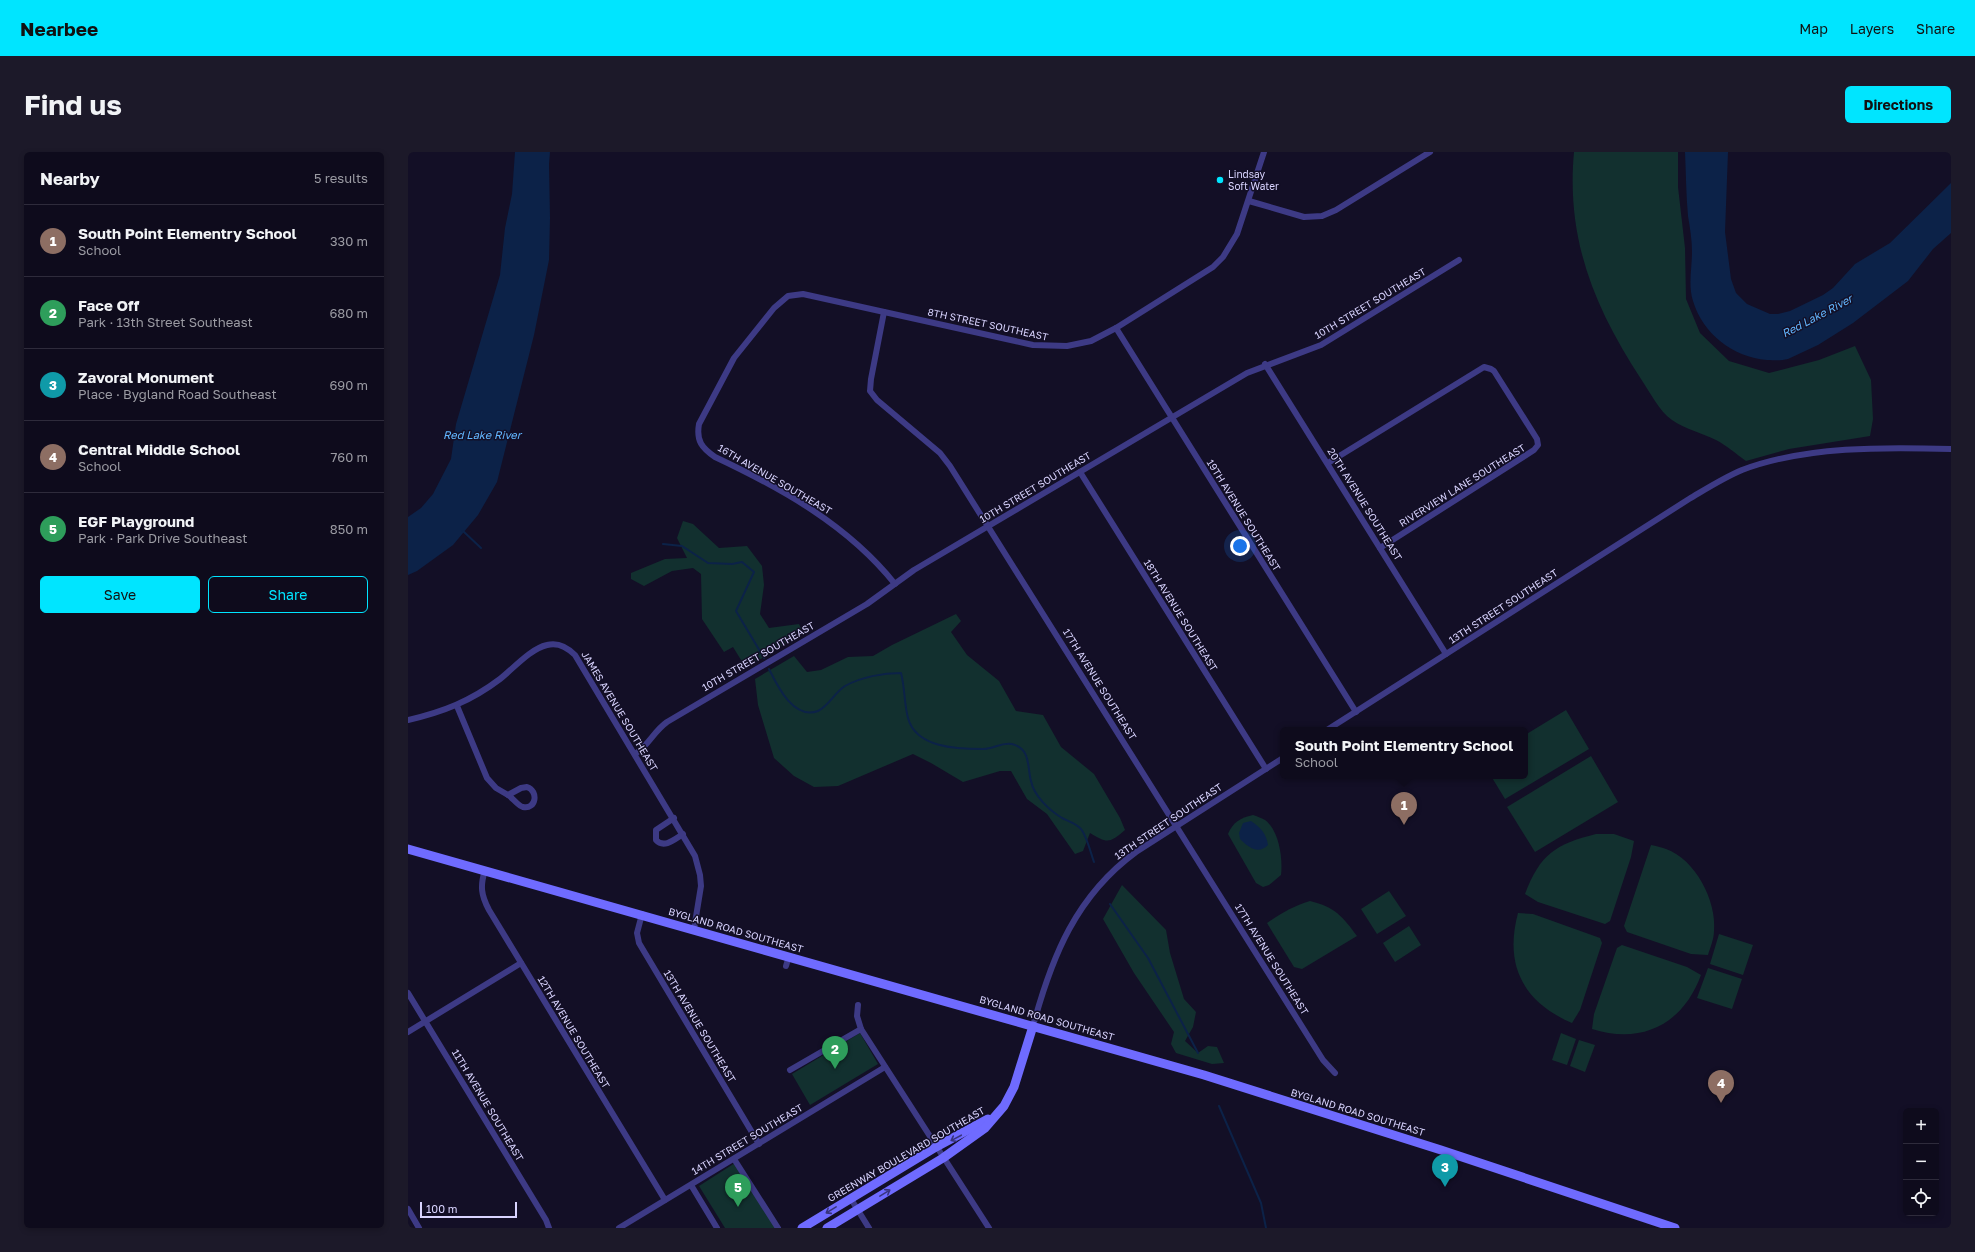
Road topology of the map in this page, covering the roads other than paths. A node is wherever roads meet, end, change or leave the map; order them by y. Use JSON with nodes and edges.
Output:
{"nodes":[{"id":1,"x":1264,"y":152,"type":"edge"},
{"id":2,"x":1430,"y":152,"type":"edge"},
{"id":3,"x":1249,"y":201,"type":"junction"},
{"id":4,"x":1459,"y":260,"type":"dead end"},
{"id":5,"x":884,"y":312,"type":"junction"},
{"id":6,"x":1116,"y":328,"type":"junction"},
{"id":7,"x":1266,"y":364,"type":"junction"},
{"id":8,"x":1172,"y":417,"type":"junction"},
{"id":9,"x":698,"y":441,"type":"joint"},
{"id":10,"x":1951,"y":449,"type":"edge"},
{"id":11,"x":1328,"y":463,"type":"junction"},
{"id":12,"x":1080,"y":472,"type":"junction"},
{"id":13,"x":988,"y":526,"type":"junction"},
{"id":14,"x":1380,"y":548,"type":"junction"},
{"id":15,"x":895,"y":584,"type":"junction"},
{"id":16,"x":1446,"y":654,"type":"junction"},
{"id":17,"x":457,"y":706,"type":"junction"},
{"id":18,"x":1356,"y":712,"type":"junction"},
{"id":19,"x":408,"y":720,"type":"edge"},
{"id":20,"x":1332,"y":727,"type":"edge"},
{"id":21,"x":635,"y":754,"type":"junction"},
{"id":22,"x":1280,"y":760,"type":"edge"},
{"id":23,"x":1266,"y":769,"type":"junction"},
{"id":24,"x":508,"y":795,"type":"dead end"},
{"id":25,"x":674,"y":818,"type":"junction"},
{"id":26,"x":1177,"y":826,"type":"junction"},
{"id":27,"x":683,"y":834,"type":"junction"},
{"id":28,"x":408,"y":849,"type":"edge"},
{"id":29,"x":485,"y":870,"type":"junction"},
{"id":30,"x":642,"y":914,"type":"junction"},
{"id":31,"x":694,"y":929,"type":"junction"},
{"id":32,"x":789,"y":956,"type":"junction"},
{"id":33,"x":521,"y":963,"type":"junction"},
{"id":34,"x":786,"y":966,"type":"dead end"},
{"id":35,"x":408,"y":993,"type":"edge"},
{"id":36,"x":858,"y":1005,"type":"dead end"},
{"id":37,"x":425,"y":1022,"type":"junction"},
{"id":38,"x":1033,"y":1026,"type":"junction"},
{"id":39,"x":861,"y":1029,"type":"junction"},
{"id":40,"x":408,"y":1032,"type":"edge"},
{"id":41,"x":885,"y":1067,"type":"junction"},
{"id":42,"x":790,"y":1070,"type":"dead end"},
{"id":43,"x":1335,"y":1073,"type":"dead end"},
{"id":44,"x":1001,"y":1110,"type":"junction"},
{"id":45,"x":759,"y":1144,"type":"junction"},
{"id":46,"x":936,"y":1147,"type":"junction"},
{"id":47,"x":943,"y":1158,"type":"junction"},
{"id":48,"x":734,"y":1159,"type":"junction"},
{"id":49,"x":691,"y":1185,"type":"junction"},
{"id":50,"x":851,"y":1198,"type":"junction"},
{"id":51,"x":665,"y":1200,"type":"junction"},
{"id":52,"x":408,"y":1209,"type":"edge"},
{"id":53,"x":858,"y":1210,"type":"junction"},
{"id":54,"x":419,"y":1228,"type":"edge"},
{"id":55,"x":549,"y":1228,"type":"edge"},
{"id":56,"x":619,"y":1228,"type":"edge"},
{"id":57,"x":717,"y":1228,"type":"edge"},
{"id":58,"x":778,"y":1228,"type":"edge"},
{"id":59,"x":802,"y":1228,"type":"edge"},
{"id":60,"x":827,"y":1228,"type":"edge"},
{"id":61,"x":869,"y":1228,"type":"edge"},
{"id":62,"x":989,"y":1228,"type":"edge"},
{"id":63,"x":1675,"y":1228,"type":"edge"}],
"edges":[{"from":1,"to":3,"type":"street","name":"8TH STREET SOUTHEAST"},
{"from":2,"to":3,"type":"street"},
{"from":3,"to":6,"type":"street","name":"8TH STREET SOUTHEAST"},
{"from":4,"to":7,"type":"street","name":"10TH STREET SOUTHEAST"},
{"from":5,"to":6,"type":"street","name":"8TH STREET SOUTHEAST"},
{"from":5,"to":9,"type":"street","name":"8TH STREET SOUTHEAST"},
{"from":5,"to":13,"type":"street","name":"17TH AVENUE SOUTHEAST"},
{"from":6,"to":8,"type":"street","name":"19TH AVENUE SOUTHEAST"},
{"from":7,"to":8,"type":"street","name":"10TH STREET SOUTHEAST"},
{"from":7,"to":11,"type":"street","name":"20TH AVENUE SOUTHEAST"},
{"from":8,"to":12,"type":"street","name":"10TH STREET SOUTHEAST"},
{"from":8,"to":18,"type":"street","name":"19TH AVENUE SOUTHEAST"},
{"from":9,"to":15,"type":"street","name":"16TH AVENUE SOUTHEAST"},
{"from":10,"to":16,"type":"street","name":"13TH STREET SOUTHEAST"},
{"from":11,"to":14,"type":"street","name":"20TH AVENUE SOUTHEAST"},
{"from":11,"to":14,"type":"street","name":"RIVERVIEW LANE SOUTHEAST"},
{"from":12,"to":13,"type":"street","name":"10TH STREET SOUTHEAST"},
{"from":12,"to":23,"type":"street","name":"18TH AVENUE SOUTHEAST"},
{"from":13,"to":15,"type":"street","name":"10TH STREET SOUTHEAST"},
{"from":13,"to":26,"type":"street","name":"17TH AVENUE SOUTHEAST"},
{"from":14,"to":16,"type":"street","name":"20TH AVENUE SOUTHEAST"},
{"from":15,"to":21,"type":"street","name":"10TH STREET SOUTHEAST"},
{"from":16,"to":18,"type":"street","name":"13TH STREET SOUTHEAST"},
{"from":17,"to":19,"type":"street","name":"JAMES AVENUE SOUTHEAST"},
{"from":17,"to":21,"type":"street","name":"JAMES AVENUE SOUTHEAST"},
{"from":17,"to":24,"type":"street"},
{"from":18,"to":20,"type":"street","name":"13TH STREET SOUTHEAST"},
{"from":21,"to":25,"type":"street","name":"JAMES AVENUE SOUTHEAST"},
{"from":22,"to":23,"type":"street","name":"13TH STREET SOUTHEAST"},
{"from":23,"to":26,"type":"street","name":"13TH STREET SOUTHEAST"},
{"from":25,"to":27,"type":"street","name":"JAMES AVENUE SOUTHEAST"},
{"from":25,"to":27,"type":"street"},
{"from":26,"to":38,"type":"street","name":"13TH STREET SOUTHEAST"},
{"from":26,"to":43,"type":"street","name":"17TH AVENUE SOUTHEAST"},
{"from":27,"to":31,"type":"street","name":"JAMES AVENUE SOUTHEAST"},
{"from":28,"to":29,"type":"street","name":"BYGLAND ROAD SOUTHEAST"},
{"from":29,"to":30,"type":"street","name":"BYGLAND ROAD SOUTHEAST"},
{"from":29,"to":33,"type":"street","name":"12TH AVENUE SOUTHEAST"},
{"from":30,"to":31,"type":"street","name":"BYGLAND ROAD SOUTHEAST"},
{"from":30,"to":45,"type":"street","name":"13TH AVENUE SOUTHEAST"},
{"from":31,"to":32,"type":"street","name":"BYGLAND ROAD SOUTHEAST"},
{"from":32,"to":34,"type":"street"},
{"from":32,"to":38,"type":"street","name":"BYGLAND ROAD SOUTHEAST"},
{"from":33,"to":37,"type":"street"},
{"from":33,"to":51,"type":"street","name":"12TH AVENUE SOUTHEAST"},
{"from":35,"to":37,"type":"street","name":"11TH AVENUE SOUTHEAST"},
{"from":36,"to":39,"type":"street"},
{"from":37,"to":40,"type":"street"},
{"from":37,"to":55,"type":"street","name":"11TH AVENUE SOUTHEAST"},
{"from":38,"to":44,"type":"street","name":"GREENWAY BOULEVARD SOUTHEAST"},
{"from":38,"to":63,"type":"street","name":"BYGLAND ROAD SOUTHEAST"},
{"from":39,"to":41,"type":"street"},
{"from":39,"to":42,"type":"street"},
{"from":41,"to":45,"type":"street","name":"14TH STREET SOUTHEAST"},
{"from":41,"to":46,"type":"street"},
{"from":44,"to":46,"type":"street","name":"GREENWAY BOULEVARD SOUTHEAST","one_way":true},
{"from":44,"to":47,"type":"street","name":"GREENWAY BOULEVARD SOUTHEAST"},
{"from":45,"to":48,"type":"street","name":"14TH STREET SOUTHEAST"},
{"from":46,"to":47,"type":"street"},
{"from":46,"to":50,"type":"street","name":"GREENWAY BOULEVARD SOUTHEAST"},
{"from":53,"to":47,"type":"street","name":"GREENWAY BOULEVARD SOUTHEAST","one_way":true},
{"from":47,"to":62,"type":"street"},
{"from":48,"to":49,"type":"street","name":"14TH STREET SOUTHEAST"},
{"from":48,"to":58,"type":"street"},
{"from":49,"to":51,"type":"street","name":"14TH STREET SOUTHEAST"},
{"from":49,"to":57,"type":"street"},
{"from":50,"to":53,"type":"street"},
{"from":50,"to":59,"type":"street","name":"GREENWAY BOULEVARD SOUTHEAST","one_way":true},
{"from":51,"to":56,"type":"street","name":"14TH STREET SOUTHEAST"},
{"from":52,"to":54,"type":"street"},
{"from":53,"to":60,"type":"street","name":"GREENWAY BOULEVARD SOUTHEAST"},
{"from":53,"to":61,"type":"street"}]}
